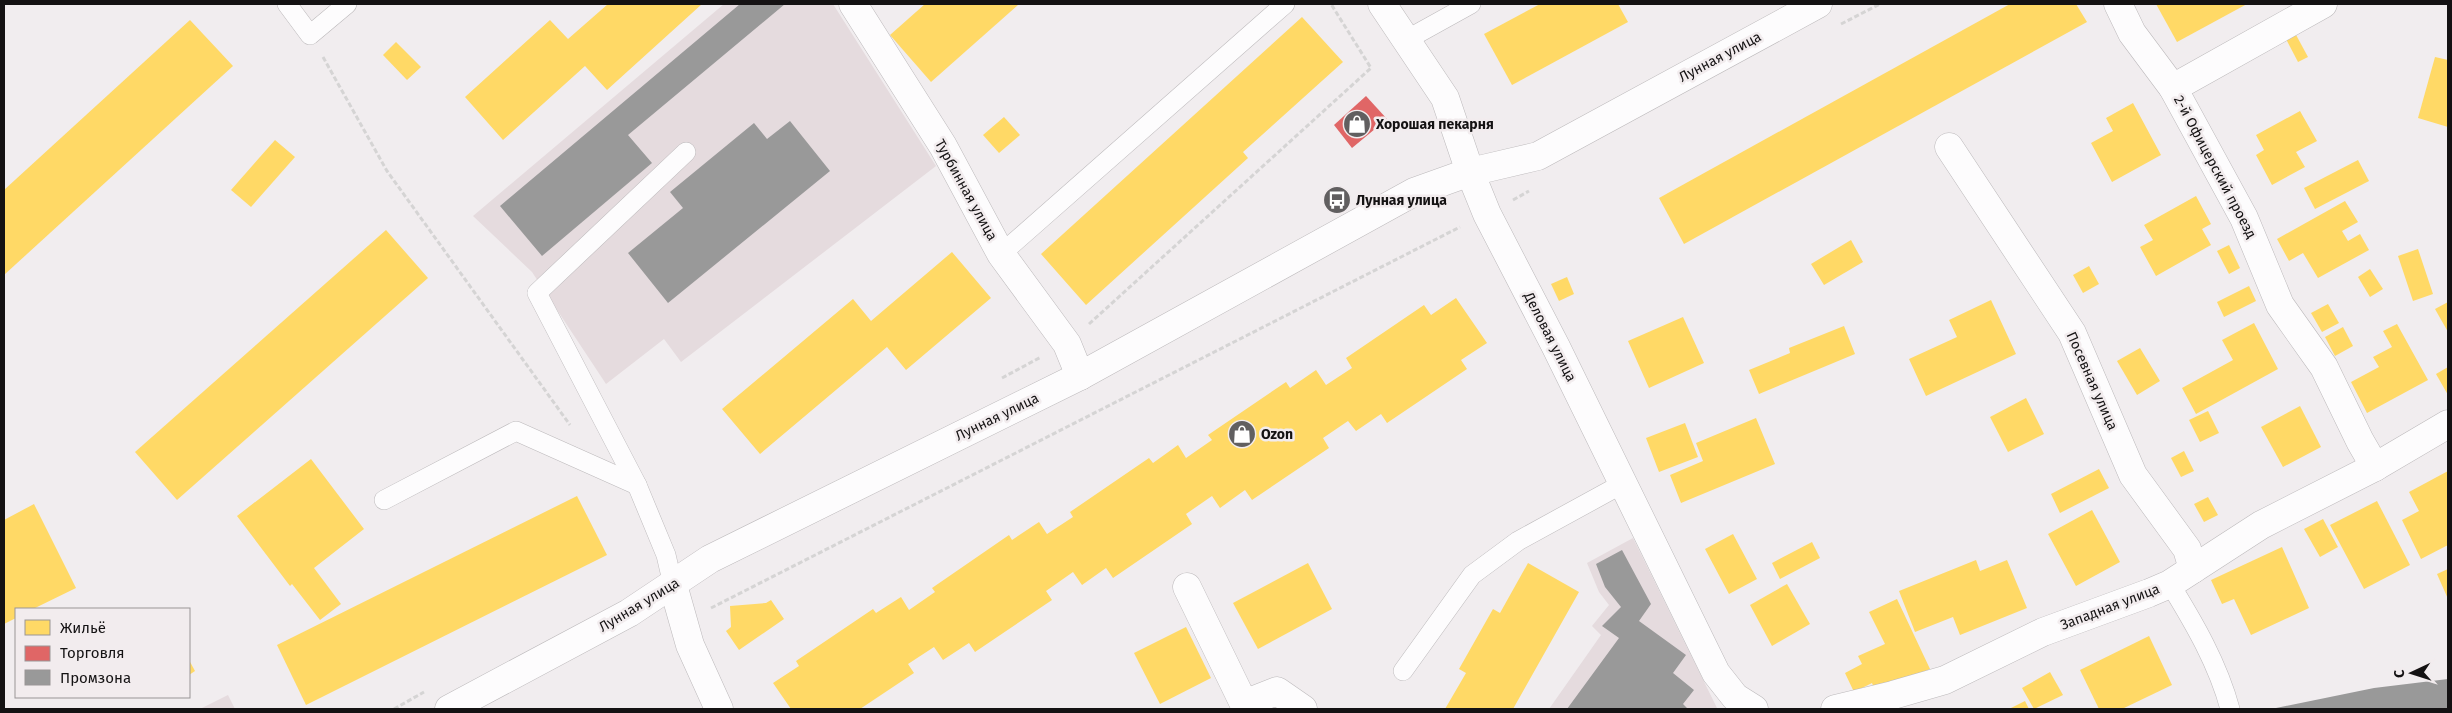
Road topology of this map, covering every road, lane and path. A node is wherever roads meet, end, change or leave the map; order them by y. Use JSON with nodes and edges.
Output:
{"nodes":[{"id":1,"x":287,"y":4,"type":"edge"},
{"id":2,"x":347,"y":4,"type":"edge"},
{"id":3,"x":853,"y":4,"type":"edge"},
{"id":4,"x":1285,"y":4,"type":"edge"},
{"id":5,"x":1331,"y":4,"type":"edge"},
{"id":6,"x":1382,"y":4,"type":"edge"},
{"id":7,"x":1471,"y":4,"type":"edge"},
{"id":8,"x":1818,"y":4,"type":"edge"},
{"id":9,"x":2118,"y":4,"type":"edge"},
{"id":10,"x":2323,"y":4,"type":"edge"},
{"id":11,"x":310,"y":35,"type":"junction"},
{"id":12,"x":1406,"y":40,"type":"junction"},
{"id":13,"x":2173,"y":88,"type":"junction"},
{"id":14,"x":1949,"y":148,"type":"dead end"},
{"id":15,"x":686,"y":152,"type":"dead end"},
{"id":16,"x":1470,"y":172,"type":"junction"},
{"id":17,"x":1487,"y":214,"type":"junction"},
{"id":18,"x":1001,"y":254,"type":"junction"},
{"id":19,"x":1067,"y":344,"type":"junction"},
{"id":20,"x":1080,"y":376,"type":"junction"},
{"id":21,"x":2448,"y":424,"type":"edge"},
{"id":22,"x":573,"y":430,"type":"dead end"},
{"id":23,"x":2375,"y":467,"type":"junction"},
{"id":24,"x":1622,"y":484,"type":"junction"},
{"id":25,"x":638,"y":486,"type":"junction"},
{"id":26,"x":384,"y":500,"type":"dead end"},
{"id":27,"x":2192,"y":568,"type":"junction"},
{"id":28,"x":2170,"y":584,"type":"junction"},
{"id":29,"x":673,"y":585,"type":"junction"},
{"id":30,"x":1187,"y":587,"type":"dead end"},
{"id":31,"x":683,"y":622,"type":"junction"},
{"id":32,"x":1403,"y":671,"type":"dead end"},
{"id":33,"x":1238,"y":707,"type":"edge"},
{"id":34,"x":449,"y":709,"type":"edge"},
{"id":35,"x":718,"y":709,"type":"edge"},
{"id":36,"x":1303,"y":709,"type":"edge"},
{"id":37,"x":1754,"y":709,"type":"edge"},
{"id":38,"x":1835,"y":709,"type":"edge"},
{"id":39,"x":2230,"y":709,"type":"edge"}],
"edges":[{"from":1,"to":11,"type":"lane"},
{"from":2,"to":11,"type":"lane"},
{"from":3,"to":18,"type":"street","name":"Турбинная улица"},
{"from":4,"to":18,"type":"lane"},
{"from":5,"to":19,"type":"path"},
{"from":6,"to":12,"type":"street","name":"Деловая улица"},
{"from":7,"to":12,"type":"lane"},
{"from":8,"to":16,"type":"street","name":"Лунная улица"},
{"from":9,"to":13,"type":"street","name":"2-й Офицерский проезд"},
{"from":10,"to":13,"type":"street"},
{"from":11,"to":22,"type":"path"},
{"from":12,"to":16,"type":"street","name":"Деловая улица"},
{"from":13,"to":23,"type":"street","name":"2-й Офицерский проезд"},
{"from":14,"to":27,"type":"street","name":"Посевная улица"},
{"from":15,"to":25,"type":"lane"},
{"from":16,"to":17,"type":"street","name":"Деловая улица"},
{"from":16,"to":20,"type":"street","name":"Лунная улица"},
{"from":17,"to":24,"type":"street","name":"Деловая улица"},
{"from":17,"to":31,"type":"path"},
{"from":18,"to":19,"type":"street","name":"Турбинная улица"},
{"from":19,"to":20,"type":"street","name":"Турбинная улица"},
{"from":20,"to":29,"type":"street","name":"Лунная улица"},
{"from":21,"to":23,"type":"street","name":"Западная улица"},
{"from":23,"to":27,"type":"street","name":"Западная улица"},
{"from":24,"to":32,"type":"lane"},
{"from":24,"to":37,"type":"street","name":"Деловая улица"},
{"from":25,"to":26,"type":"lane"},
{"from":25,"to":29,"type":"lane"},
{"from":27,"to":28,"type":"street","name":"Западная улица"},
{"from":28,"to":38,"type":"street","name":"Западная улица"},
{"from":28,"to":39,"type":"lane"},
{"from":29,"to":31,"type":"street"},
{"from":29,"to":34,"type":"street","name":"Лунная улица"},
{"from":30,"to":33,"type":"street"},
{"from":31,"to":35,"type":"street"},
{"from":33,"to":36,"type":"street"}]}
